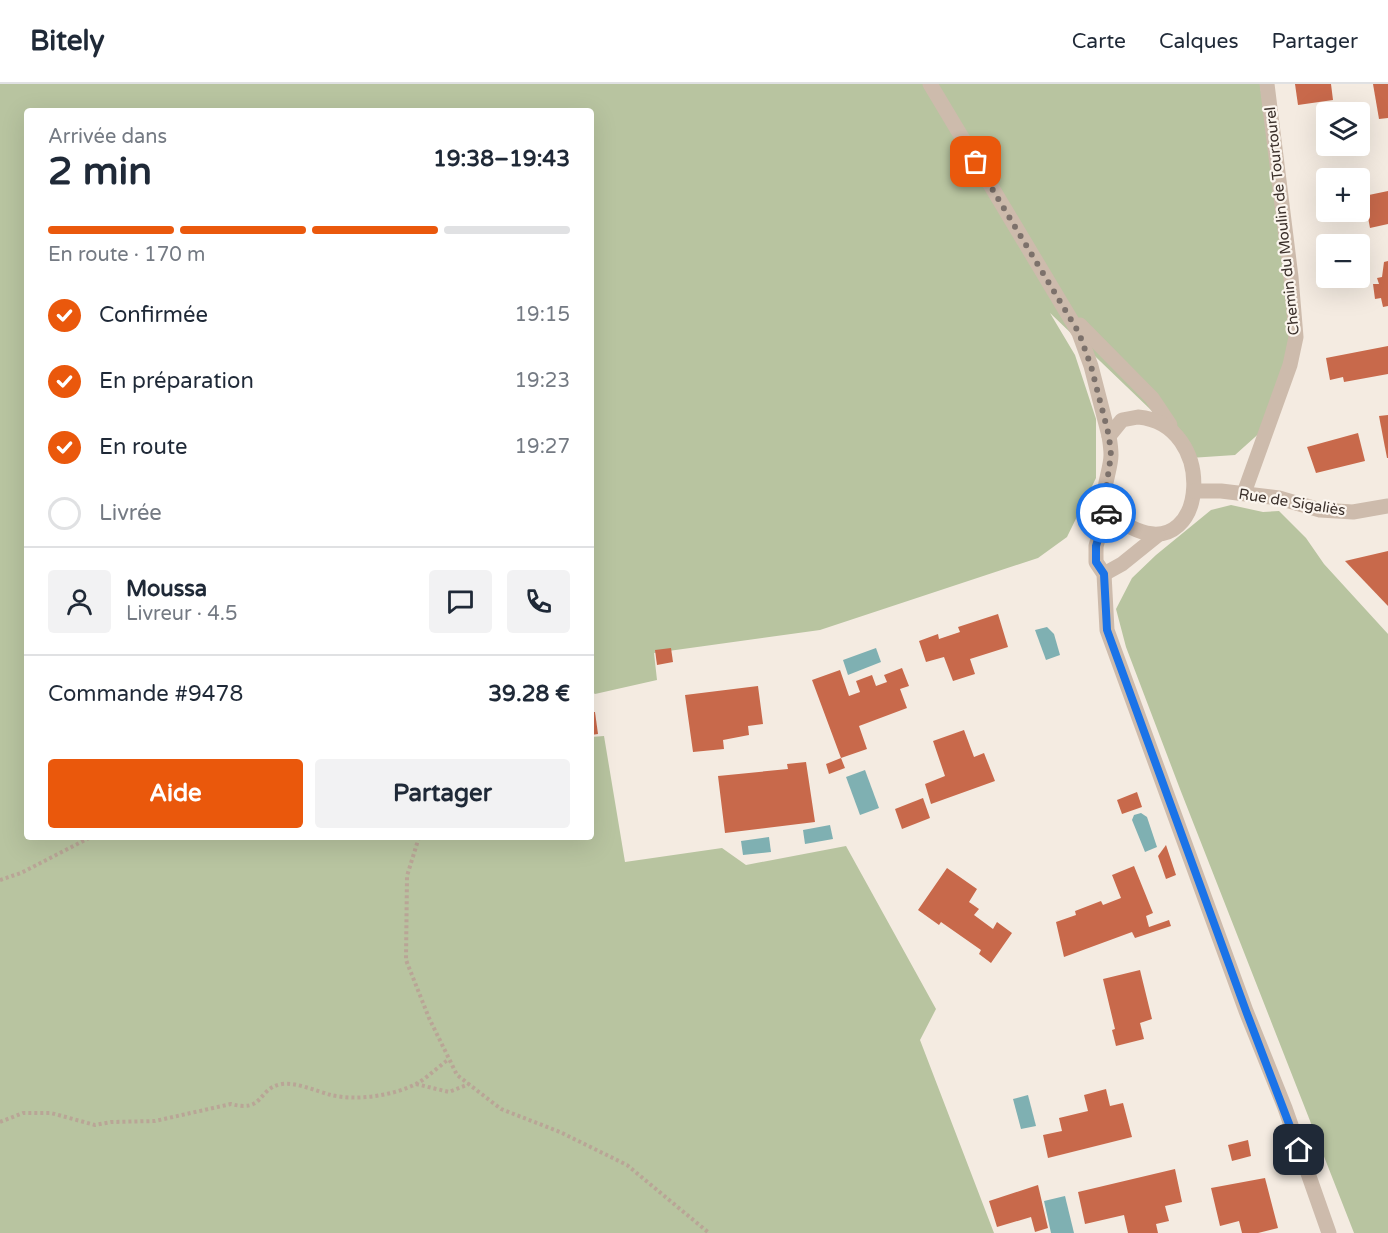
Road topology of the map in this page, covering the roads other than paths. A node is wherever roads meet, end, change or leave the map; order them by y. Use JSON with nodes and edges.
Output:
{"nodes":[{"id":1,"x":930,"y":84,"type":"edge"},
{"id":2,"x":1267,"y":84,"type":"edge"},
{"id":3,"x":1059,"y":303,"type":"junction"},
{"id":4,"x":1177,"y":435,"type":"junction"},
{"id":5,"x":1109,"y":436,"type":"junction"},
{"id":6,"x":1195,"y":491,"type":"junction"},
{"id":7,"x":1244,"y":493,"type":"junction"},
{"id":8,"x":1388,"y":506,"type":"edge"},
{"id":9,"x":1107,"y":509,"type":"junction"},
{"id":10,"x":1158,"y":535,"type":"junction"},
{"id":11,"x":1104,"y":574,"type":"junction"},
{"id":12,"x":1329,"y":1233,"type":"edge"}],
"edges":[{"from":1,"to":3,"type":"street"},
{"from":2,"to":7,"type":"street","name":"Chemin du Moulin de Tourtourel"},
{"from":3,"to":4,"type":"street"},
{"from":3,"to":5,"type":"street"},
{"from":4,"to":5,"type":"street"},
{"from":4,"to":6,"type":"street"},
{"from":5,"to":9,"type":"street"},
{"from":6,"to":7,"type":"street","name":"Rue de Sigaliès"},
{"from":6,"to":10,"type":"street"},
{"from":7,"to":8,"type":"street","name":"Rue de Sigaliès"},
{"from":9,"to":10,"type":"street"},
{"from":9,"to":11,"type":"street"},
{"from":10,"to":11,"type":"street"},
{"from":11,"to":12,"type":"street"}]}
